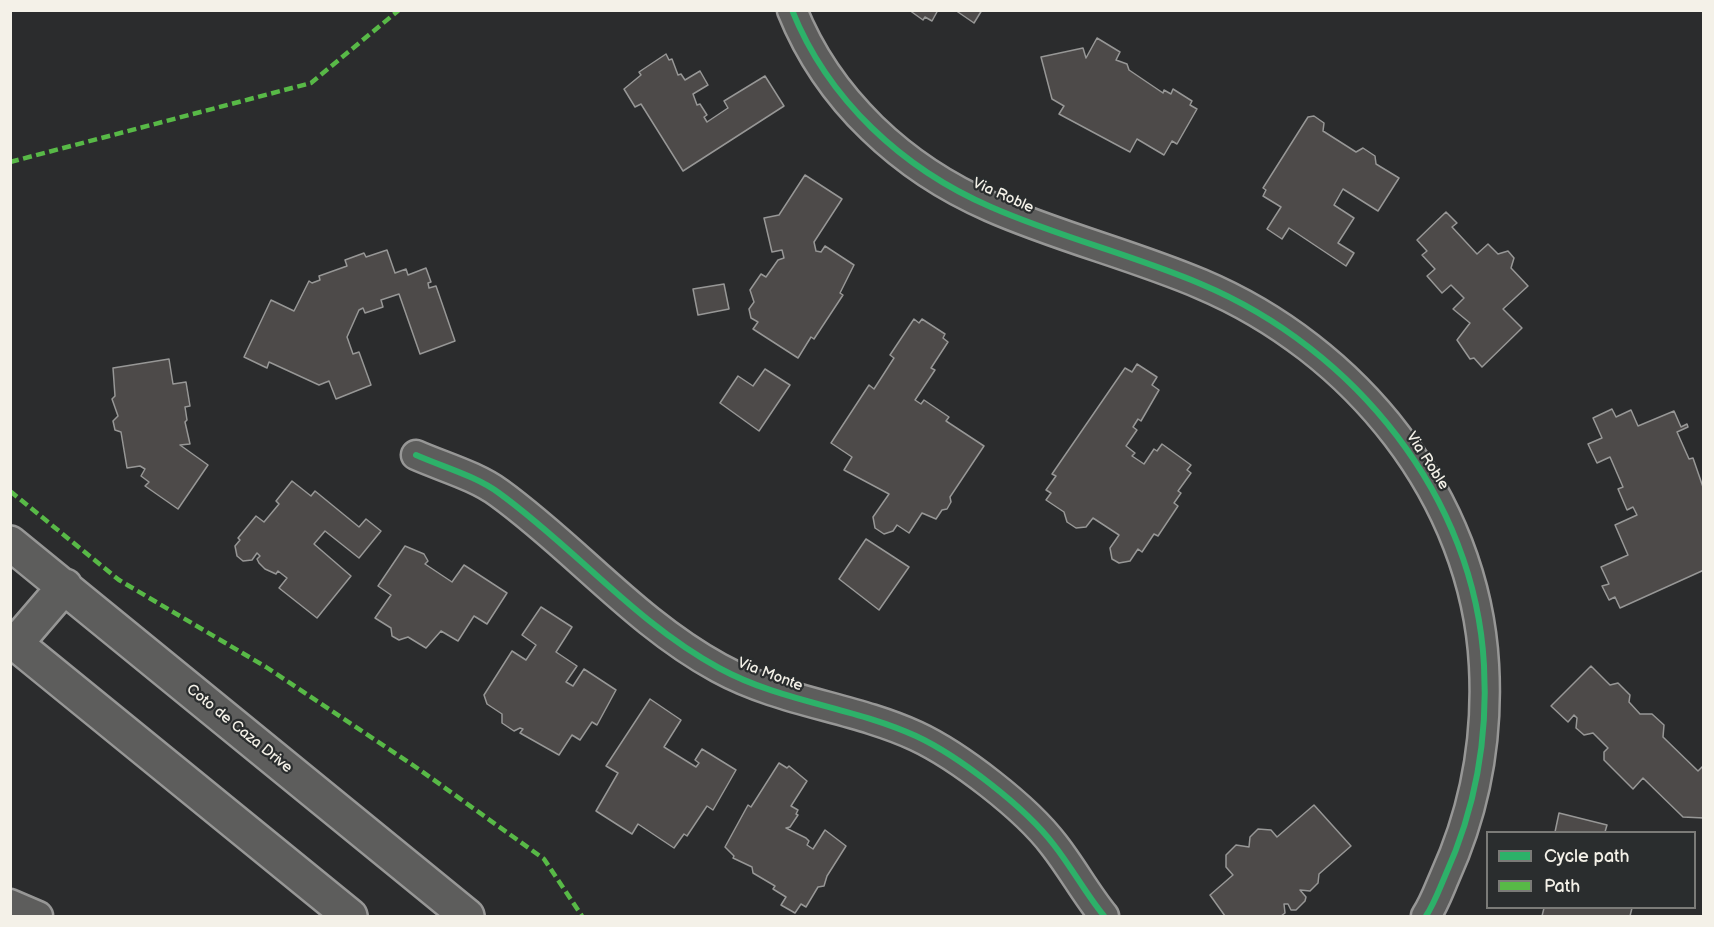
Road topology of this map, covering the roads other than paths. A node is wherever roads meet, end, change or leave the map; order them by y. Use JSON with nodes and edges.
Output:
{"nodes":[{"id":1,"x":792,"y":10,"type":"edge"},
{"id":2,"x":416,"y":455,"type":"dead end"},
{"id":3,"x":10,"y":543,"type":"edge"},
{"id":4,"x":65,"y":586,"type":"junction"},
{"id":5,"x":12,"y":644,"type":"edge"},
{"id":6,"x":10,"y":904,"type":"edge"},
{"id":7,"x":38,"y":916,"type":"edge"},
{"id":8,"x":350,"y":916,"type":"edge"},
{"id":9,"x":467,"y":916,"type":"edge"},
{"id":10,"x":1104,"y":916,"type":"edge"},
{"id":11,"x":1426,"y":916,"type":"edge"}],
"edges":[{"from":1,"to":11,"type":"street","name":"Via Roble"},
{"from":2,"to":10,"type":"street","name":"Via Monte"},
{"from":3,"to":4,"type":"main road","name":"Coto de Caza Drive"},
{"from":4,"to":5,"type":"main road"},
{"from":4,"to":9,"type":"main road","name":"Coto de Caza Drive"},
{"from":5,"to":8,"type":"main road"},
{"from":6,"to":7,"type":"street"}]}
